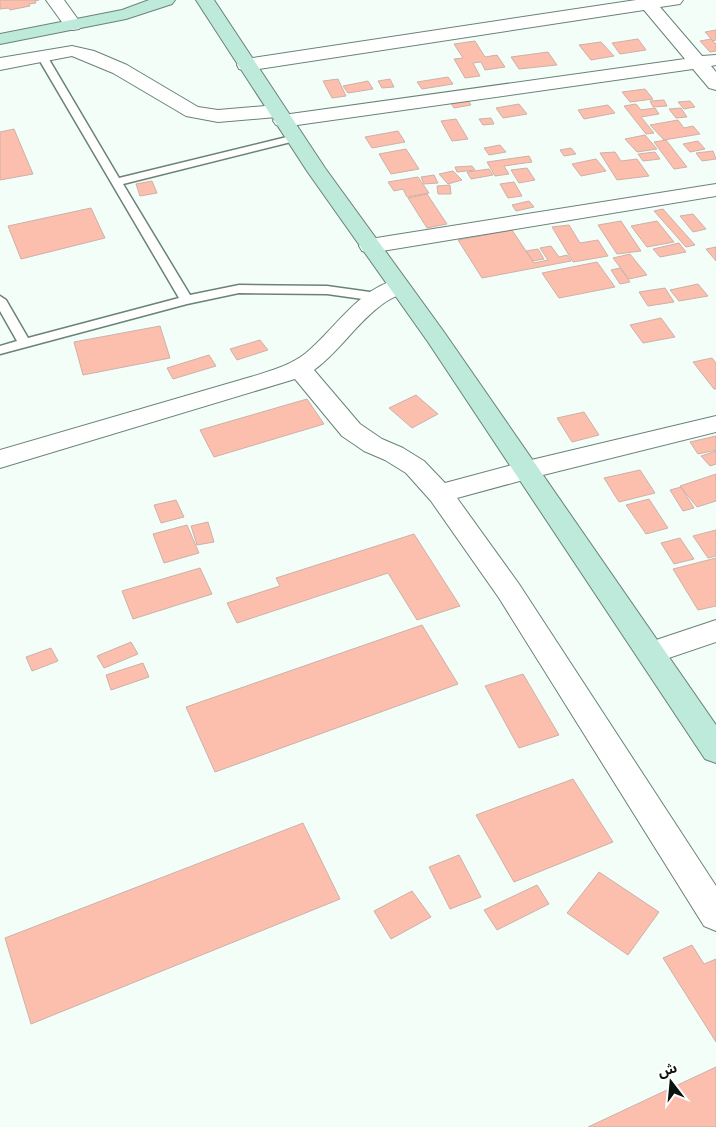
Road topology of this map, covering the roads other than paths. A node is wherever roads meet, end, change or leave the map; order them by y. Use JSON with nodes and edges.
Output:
{"nodes":[{"id":1,"x":55,"y":0,"type":"edge"},
{"id":2,"x":166,"y":0,"type":"edge"},
{"id":3,"x":205,"y":0,"type":"edge"},
{"id":4,"x":674,"y":0,"type":"edge"},
{"id":5,"x":647,"y":2,"type":"edge"},
{"id":6,"x":74,"y":25,"type":"junction"},
{"id":7,"x":0,"y":39,"type":"edge"},
{"id":8,"x":42,"y":56,"type":"junction"},
{"id":9,"x":716,"y":60,"type":"edge"},
{"id":10,"x":696,"y":62,"type":"junction"},
{"id":11,"x":0,"y":64,"type":"edge"},
{"id":12,"x":246,"y":65,"type":"junction"},
{"id":13,"x":716,"y":84,"type":"edge"},
{"id":14,"x":285,"y":123,"type":"junction"},
{"id":15,"x":116,"y":182,"type":"junction"},
{"id":16,"x":716,"y":190,"type":"edge"},
{"id":17,"x":370,"y":246,"type":"junction"},
{"id":18,"x":387,"y":291,"type":"junction"},
{"id":19,"x":0,"y":300,"type":"edge"},
{"id":20,"x":186,"y":300,"type":"junction"},
{"id":21,"x":24,"y":343,"type":"junction"},
{"id":22,"x":0,"y":350,"type":"edge"},
{"id":23,"x":300,"y":369,"type":"junction"},
{"id":24,"x":716,"y":424,"type":"edge"},
{"id":25,"x":0,"y":459,"type":"edge"},
{"id":26,"x":527,"y":470,"type":"junction"},
{"id":27,"x":440,"y":494,"type":"junction"},
{"id":28,"x":716,"y":631,"type":"edge"},
{"id":29,"x":651,"y":653,"type":"junction"},
{"id":30,"x":716,"y":750,"type":"edge"},
{"id":31,"x":716,"y":915,"type":"edge"}],
"edges":[{"from":1,"to":6,"type":"street"},
{"from":2,"to":6,"type":"street"},
{"from":3,"to":12,"type":"street"},
{"from":4,"to":5,"type":"street"},
{"from":5,"to":10,"type":"street"},
{"from":5,"to":12,"type":"street"},
{"from":6,"to":7,"type":"street"},
{"from":8,"to":11,"type":"street"},
{"from":8,"to":14,"type":"street"},
{"from":8,"to":15,"type":"lane"},
{"from":9,"to":10,"type":"street"},
{"from":10,"to":13,"type":"street"},
{"from":10,"to":14,"type":"street"},
{"from":12,"to":14,"type":"street"},
{"from":14,"to":15,"type":"lane"},
{"from":14,"to":17,"type":"street"},
{"from":15,"to":20,"type":"lane"},
{"from":16,"to":17,"type":"street"},
{"from":17,"to":18,"type":"street"},
{"from":18,"to":20,"type":"lane"},
{"from":18,"to":23,"type":"street"},
{"from":18,"to":26,"type":"street"},
{"from":19,"to":21,"type":"lane"},
{"from":20,"to":21,"type":"lane"},
{"from":21,"to":22,"type":"lane"},
{"from":23,"to":25,"type":"street"},
{"from":23,"to":27,"type":"street"},
{"from":24,"to":26,"type":"street"},
{"from":26,"to":27,"type":"street"},
{"from":26,"to":29,"type":"street"},
{"from":27,"to":31,"type":"street"},
{"from":28,"to":29,"type":"street"},
{"from":29,"to":30,"type":"street"}]}
